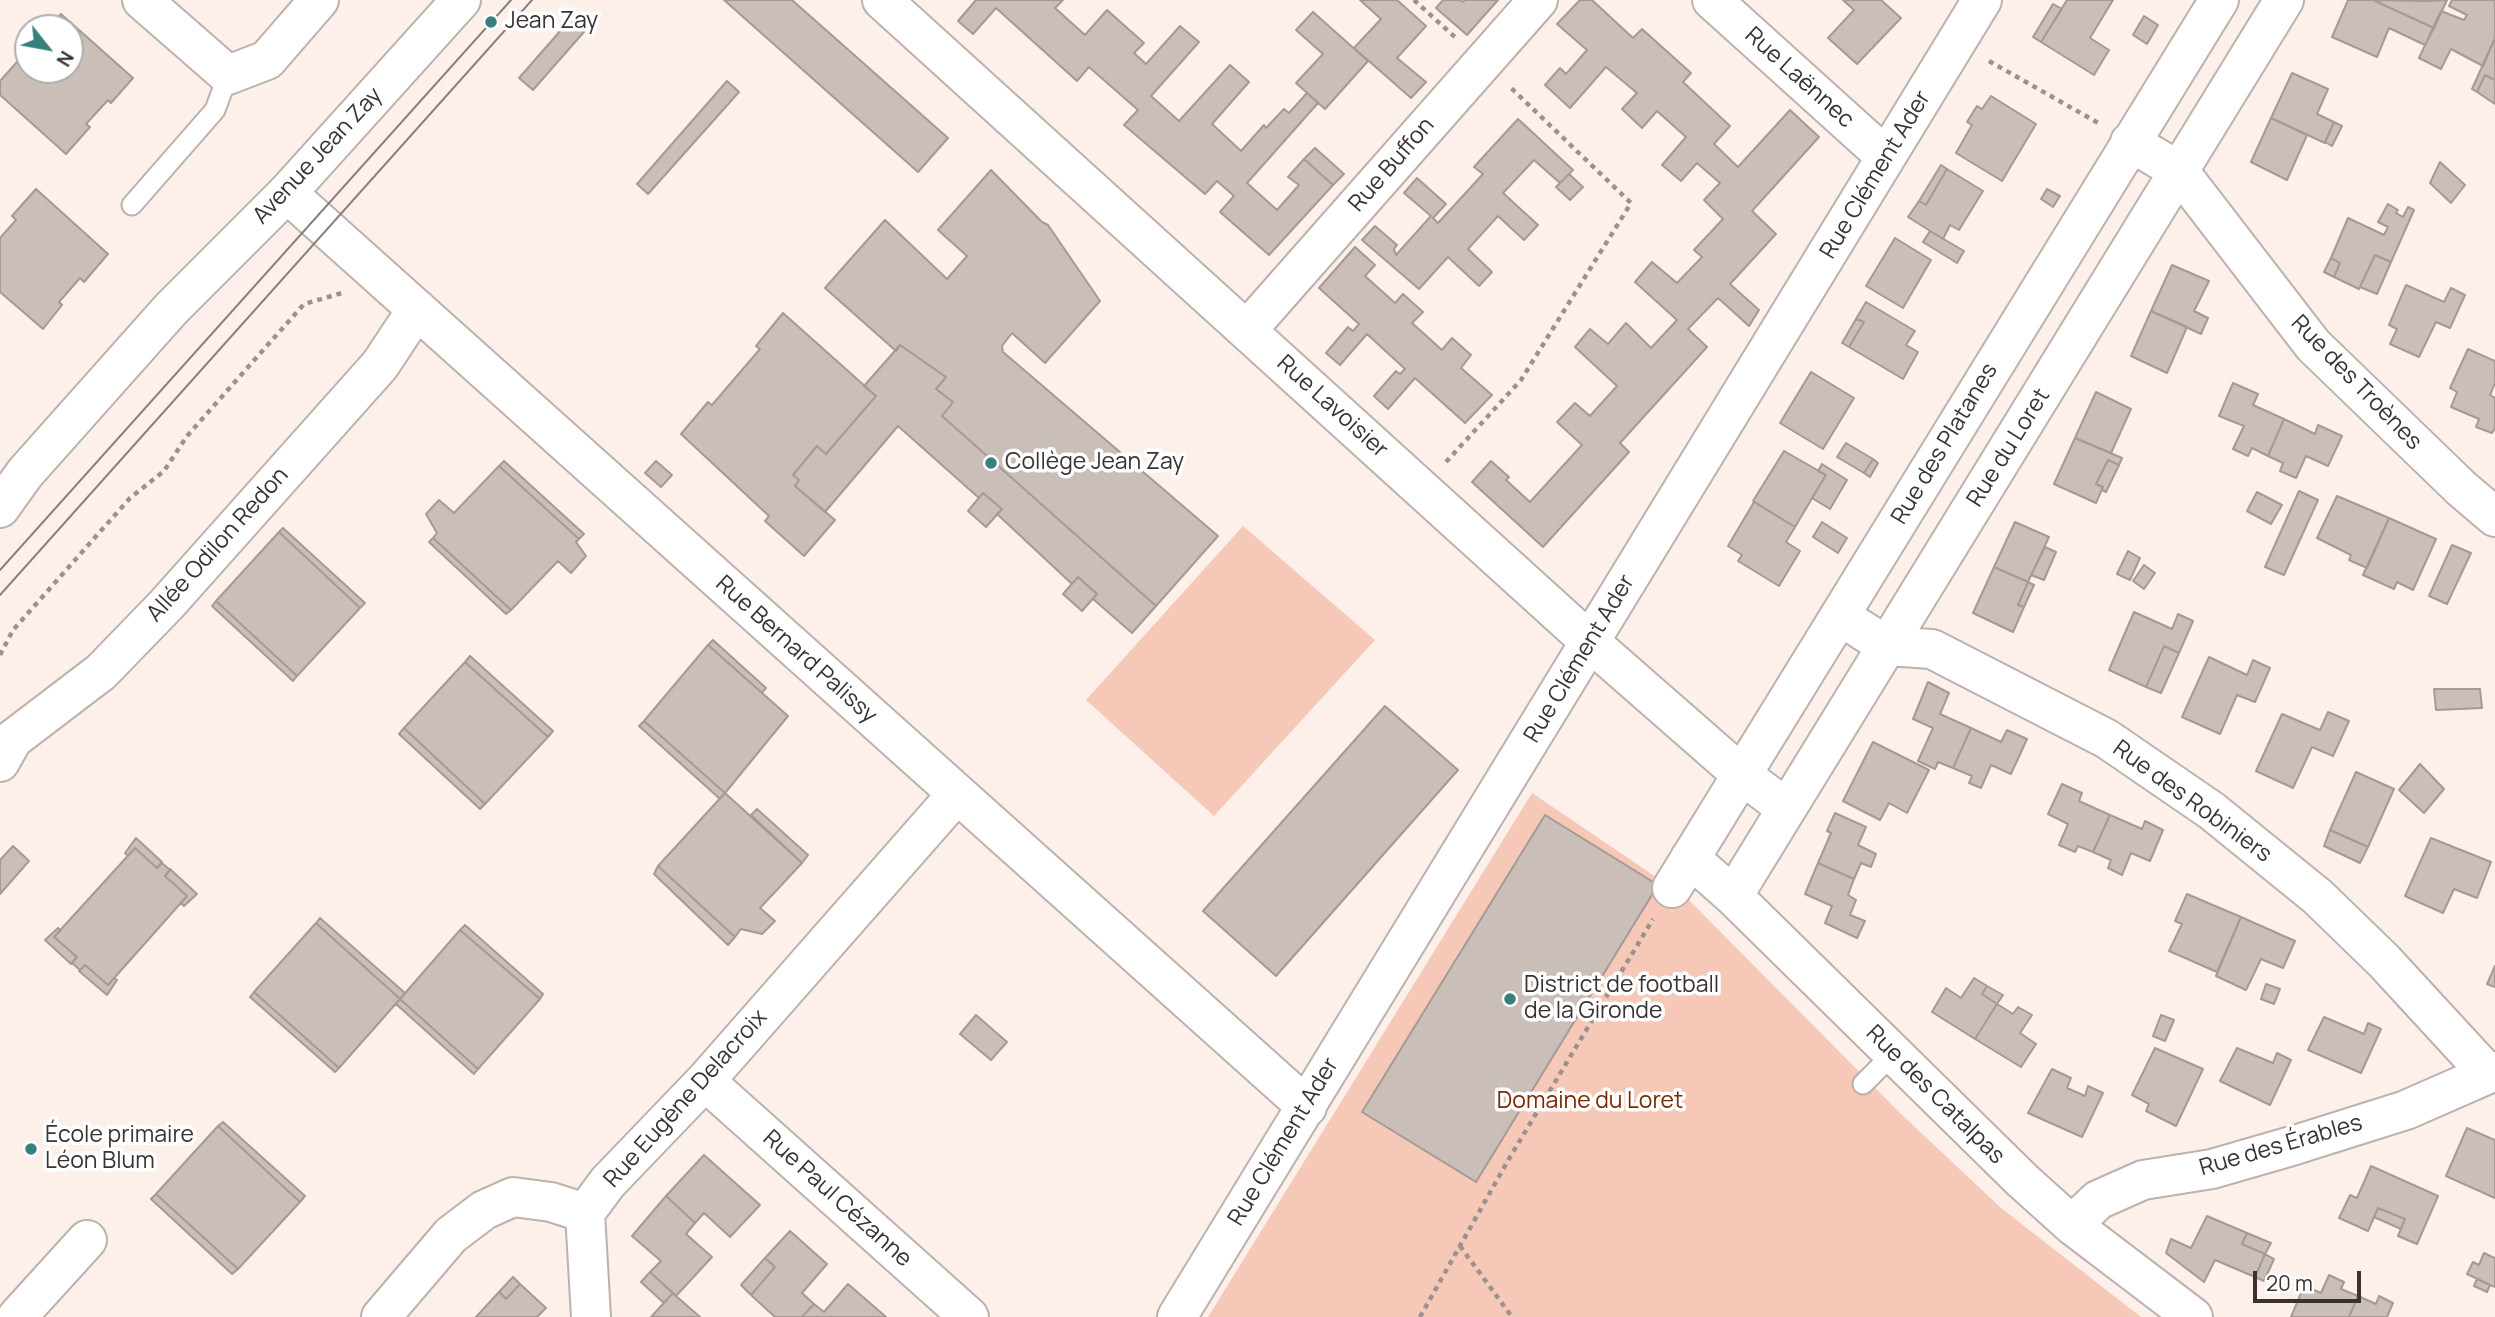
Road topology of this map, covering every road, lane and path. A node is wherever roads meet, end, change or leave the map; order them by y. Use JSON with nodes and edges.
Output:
{"nodes":[{"id":1,"x":142,"y":0,"type":"edge"},
{"id":2,"x":319,"y":0,"type":"edge"},
{"id":3,"x":425,"y":0,"type":"edge"},
{"id":4,"x":461,"y":0,"type":"edge"},
{"id":5,"x":882,"y":0,"type":"edge"},
{"id":6,"x":1414,"y":0,"type":"edge"},
{"id":7,"x":1538,"y":0,"type":"edge"},
{"id":8,"x":1712,"y":0,"type":"edge"},
{"id":9,"x":1982,"y":0,"type":"edge"},
{"id":10,"x":2219,"y":0,"type":"edge"},
{"id":11,"x":2284,"y":0,"type":"edge"},
{"id":12,"x":1459,"y":40,"type":"dead end"},
{"id":13,"x":1982,"y":57,"type":"dead end"},
{"id":14,"x":228,"y":75,"type":"junction"},
{"id":15,"x":1501,"y":79,"type":"dead end"},
{"id":16,"x":2118,"y":134,"type":"junction"},
{"id":17,"x":1886,"y":157,"type":"junction"},
{"id":18,"x":2179,"y":171,"type":"junction"},
{"id":19,"x":288,"y":193,"type":"junction"},
{"id":20,"x":132,"y":205,"type":"dead end"},
{"id":21,"x":372,"y":268,"type":"junction"},
{"id":22,"x":172,"y":309,"type":"junction"},
{"id":23,"x":417,"y":309,"type":"junction"},
{"id":24,"x":1247,"y":330,"type":"junction"},
{"id":25,"x":1439,"y":470,"type":"dead end"},
{"id":26,"x":12,"y":484,"type":"edge"},
{"id":27,"x":0,"y":508,"type":"edge"},
{"id":28,"x":2495,"y":517,"type":"edge"},
{"id":29,"x":1840,"y":616,"type":"junction"},
{"id":30,"x":1590,"y":642,"type":"junction"},
{"id":31,"x":1887,"y":646,"type":"junction"},
{"id":32,"x":0,"y":655,"type":"edge"},
{"id":33,"x":0,"y":762,"type":"edge"},
{"id":34,"x":1742,"y":775,"type":"junction"},
{"id":35,"x":957,"y":794,"type":"junction"},
{"id":36,"x":1786,"y":808,"type":"junction"},
{"id":37,"x":1681,"y":873,"type":"junction"},
{"id":38,"x":1733,"y":896,"type":"junction"},
{"id":39,"x":1893,"y":1054,"type":"junction"},
{"id":40,"x":2491,"y":1072,"type":"edge"},
{"id":41,"x":705,"y":1082,"type":"junction"},
{"id":42,"x":1863,"y":1084,"type":"dead end"},
{"id":43,"x":1307,"y":1107,"type":"junction"},
{"id":44,"x":585,"y":1213,"type":"junction"},
{"id":45,"x":2072,"y":1226,"type":"junction"},
{"id":46,"x":88,"y":1240,"type":"dead end"},
{"id":47,"x":1460,"y":1246,"type":"junction"},
{"id":48,"x":17,"y":1317,"type":"edge"},
{"id":49,"x":381,"y":1317,"type":"edge"},
{"id":50,"x":591,"y":1317,"type":"edge"},
{"id":51,"x":969,"y":1317,"type":"edge"},
{"id":52,"x":1177,"y":1317,"type":"edge"},
{"id":53,"x":1420,"y":1317,"type":"edge"},
{"id":54,"x":1512,"y":1317,"type":"edge"},
{"id":55,"x":2193,"y":1317,"type":"edge"}],
"edges":[{"from":1,"to":14,"type":"street"},
{"from":2,"to":14,"type":"street"},
{"from":3,"to":22,"type":"street","name":"Avenue Jean Zay"},
{"from":4,"to":19,"type":"street","name":"Avenue Jean Zay"},
{"from":5,"to":24,"type":"street","name":"Rue Lavoisier"},
{"from":6,"to":12,"type":"path"},
{"from":7,"to":24,"type":"street","name":"Rue Buffon"},
{"from":8,"to":17,"type":"street","name":"Rue Laënnec"},
{"from":9,"to":17,"type":"street","name":"Rue Clément Ader"},
{"from":10,"to":16,"type":"street","name":"Rue des Platanes"},
{"from":11,"to":18,"type":"street","name":"Rue du Loret"},
{"from":13,"to":16,"type":"path"},
{"from":14,"to":20,"type":"lane"},
{"from":15,"to":25,"type":"path"},
{"from":16,"to":18,"type":"street"},
{"from":16,"to":29,"type":"street","name":"Rue des Platanes"},
{"from":17,"to":30,"type":"street","name":"Rue Clément Ader"},
{"from":18,"to":28,"type":"street","name":"Rue des Troènes"},
{"from":18,"to":31,"type":"street","name":"Rue du Loret"},
{"from":19,"to":21,"type":"street","name":"Rue Bernard Palissy"},
{"from":19,"to":22,"type":"street","name":"Avenue Jean Zay"},
{"from":21,"to":23,"type":"street","name":"Rue Bernard Palissy"},
{"from":21,"to":32,"type":"path"},
{"from":22,"to":26,"type":"street","name":"Avenue Jean Zay"},
{"from":23,"to":33,"type":"street","name":"Allée Odilon Redon"},
{"from":23,"to":35,"type":"street","name":"Rue Bernard Palissy"},
{"from":24,"to":30,"type":"street","name":"Rue Lavoisier"},
{"from":26,"to":27,"type":"street","name":"Avenue Jean Zay"},
{"from":29,"to":31,"type":"street","name":"Rue des Robiniers"},
{"from":29,"to":34,"type":"street","name":"Rue des Platanes"},
{"from":30,"to":34,"type":"street","name":"Rue Lavoisier"},
{"from":30,"to":43,"type":"street","name":"Rue Clément Ader"},
{"from":31,"to":36,"type":"street","name":"Rue du Loret"},
{"from":31,"to":40,"type":"street","name":"Rue des Robiniers"},
{"from":34,"to":36,"type":"street","name":"Rue Lavoisier"},
{"from":34,"to":37,"type":"street","name":"Rue des Platanes"},
{"from":35,"to":41,"type":"street","name":"Rue Eugène Delacroix"},
{"from":35,"to":43,"type":"street","name":"Rue Bernard Palissy"},
{"from":36,"to":38,"type":"street","name":"Rue du Loret"},
{"from":37,"to":38,"type":"street","name":"Rue des Catalpas"},
{"from":37,"to":47,"type":"path"},
{"from":38,"to":39,"type":"street","name":"Rue des Catalpas"},
{"from":39,"to":42,"type":"lane"},
{"from":39,"to":45,"type":"street","name":"Rue des Catalpas"},
{"from":40,"to":45,"type":"street","name":"Rue des Érables"},
{"from":41,"to":44,"type":"street","name":"Rue Eugène Delacroix"},
{"from":41,"to":51,"type":"street","name":"Rue Paul Cézanne"},
{"from":43,"to":52,"type":"street","name":"Rue Clément Ader"},
{"from":44,"to":49,"type":"street"},
{"from":44,"to":50,"type":"street"},
{"from":45,"to":55,"type":"street","name":"Rue des Catalpas"},
{"from":46,"to":48,"type":"street"},
{"from":47,"to":53,"type":"path"},
{"from":47,"to":54,"type":"path"}]}
